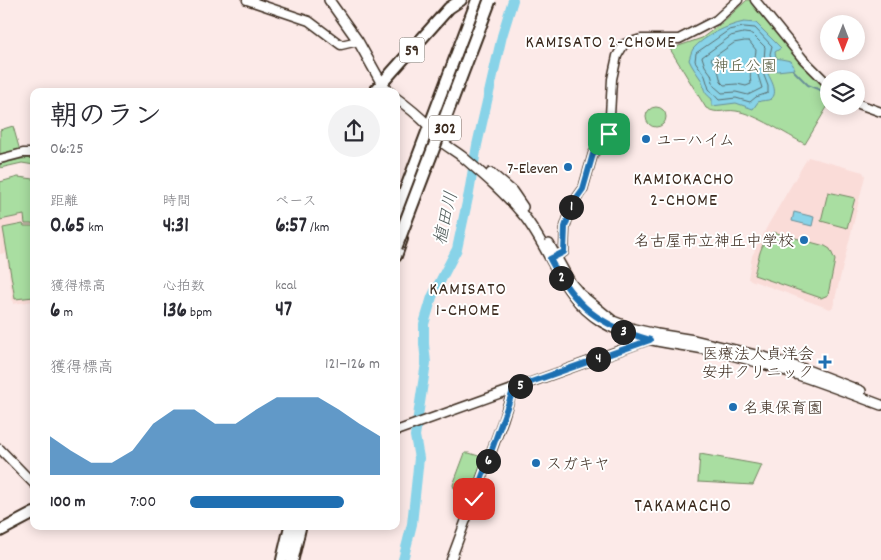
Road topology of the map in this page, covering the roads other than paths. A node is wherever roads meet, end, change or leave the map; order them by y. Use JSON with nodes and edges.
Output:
{"nodes":[{"id":1,"x":247,"y":0,"type":"edge"},
{"id":2,"x":329,"y":0,"type":"edge"},
{"id":3,"x":461,"y":0,"type":"edge"},
{"id":4,"x":477,"y":0,"type":"edge"},
{"id":5,"x":482,"y":0,"type":"edge"},
{"id":6,"x":492,"y":0,"type":"edge"},
{"id":7,"x":738,"y":0,"type":"edge"},
{"id":8,"x":755,"y":0,"type":"edge"},
{"id":9,"x":358,"y":41,"type":"junction"},
{"id":10,"x":820,"y":76,"type":"edge"},
{"id":11,"x":382,"y":88,"type":"edge"},
{"id":12,"x":383,"y":88,"type":"edge"},
{"id":13,"x":400,"y":101,"type":"edge"},
{"id":14,"x":865,"y":107,"type":"edge"},
{"id":15,"x":881,"y":112,"type":"edge"},
{"id":16,"x":429,"y":126,"type":"junction"},
{"id":17,"x":442,"y":138,"type":"junction"},
{"id":18,"x":30,"y":153,"type":"edge"},
{"id":19,"x":0,"y":159,"type":"edge"},
{"id":20,"x":400,"y":203,"type":"edge"},
{"id":21,"x":400,"y":215,"type":"edge"},
{"id":22,"x":400,"y":238,"type":"edge"},
{"id":23,"x":400,"y":246,"type":"edge"},
{"id":24,"x":553,"y":258,"type":"junction"},
{"id":25,"x":654,"y":337,"type":"junction"},
{"id":26,"x":514,"y":388,"type":"junction"},
{"id":27,"x":881,"y":399,"type":"edge"},
{"id":28,"x":881,"y":405,"type":"edge"},
{"id":29,"x":400,"y":430,"type":"edge"},
{"id":30,"x":0,"y":449,"type":"edge"},
{"id":31,"x":30,"y":480,"type":"edge"},
{"id":32,"x":30,"y":515,"type":"edge"},
{"id":33,"x":291,"y":530,"type":"edge"},
{"id":34,"x":301,"y":530,"type":"edge"},
{"id":35,"x":0,"y":531,"type":"edge"},
{"id":36,"x":284,"y":560,"type":"edge"},
{"id":37,"x":293,"y":560,"type":"edge"},
{"id":38,"x":451,"y":560,"type":"edge"}],
"edges":[{"from":1,"to":9,"type":"street"},
{"from":2,"to":9,"type":"main road"},
{"from":3,"to":12,"type":"main road","number":"59"},
{"from":4,"to":16,"type":"main road","number":"302"},
{"from":5,"to":21,"type":"highway"},
{"from":6,"to":17,"type":"main road","number":"302"},
{"from":6,"to":22,"type":"highway","bridge":true},
{"from":7,"to":24,"type":"street"},
{"from":8,"to":10,"type":"street"},
{"from":9,"to":11,"type":"main road"},
{"from":13,"to":16,"type":"main road"},
{"from":14,"to":15,"type":"street"},
{"from":16,"to":17,"type":"main road"},
{"from":16,"to":20,"type":"main road","number":"302"},
{"from":17,"to":23,"type":"main road","number":"302"},
{"from":17,"to":24,"type":"main road"},
{"from":18,"to":19,"type":"street"},
{"from":24,"to":25,"type":"main road"},
{"from":25,"to":26,"type":"street"},
{"from":25,"to":27,"type":"main road"},
{"from":25,"to":28,"type":"main road"},
{"from":26,"to":29,"type":"street"},
{"from":26,"to":38,"type":"street"},
{"from":30,"to":31,"type":"street"},
{"from":32,"to":35,"type":"main road"},
{"from":33,"to":36,"type":"highway"},
{"from":34,"to":37,"type":"highway"}]}
